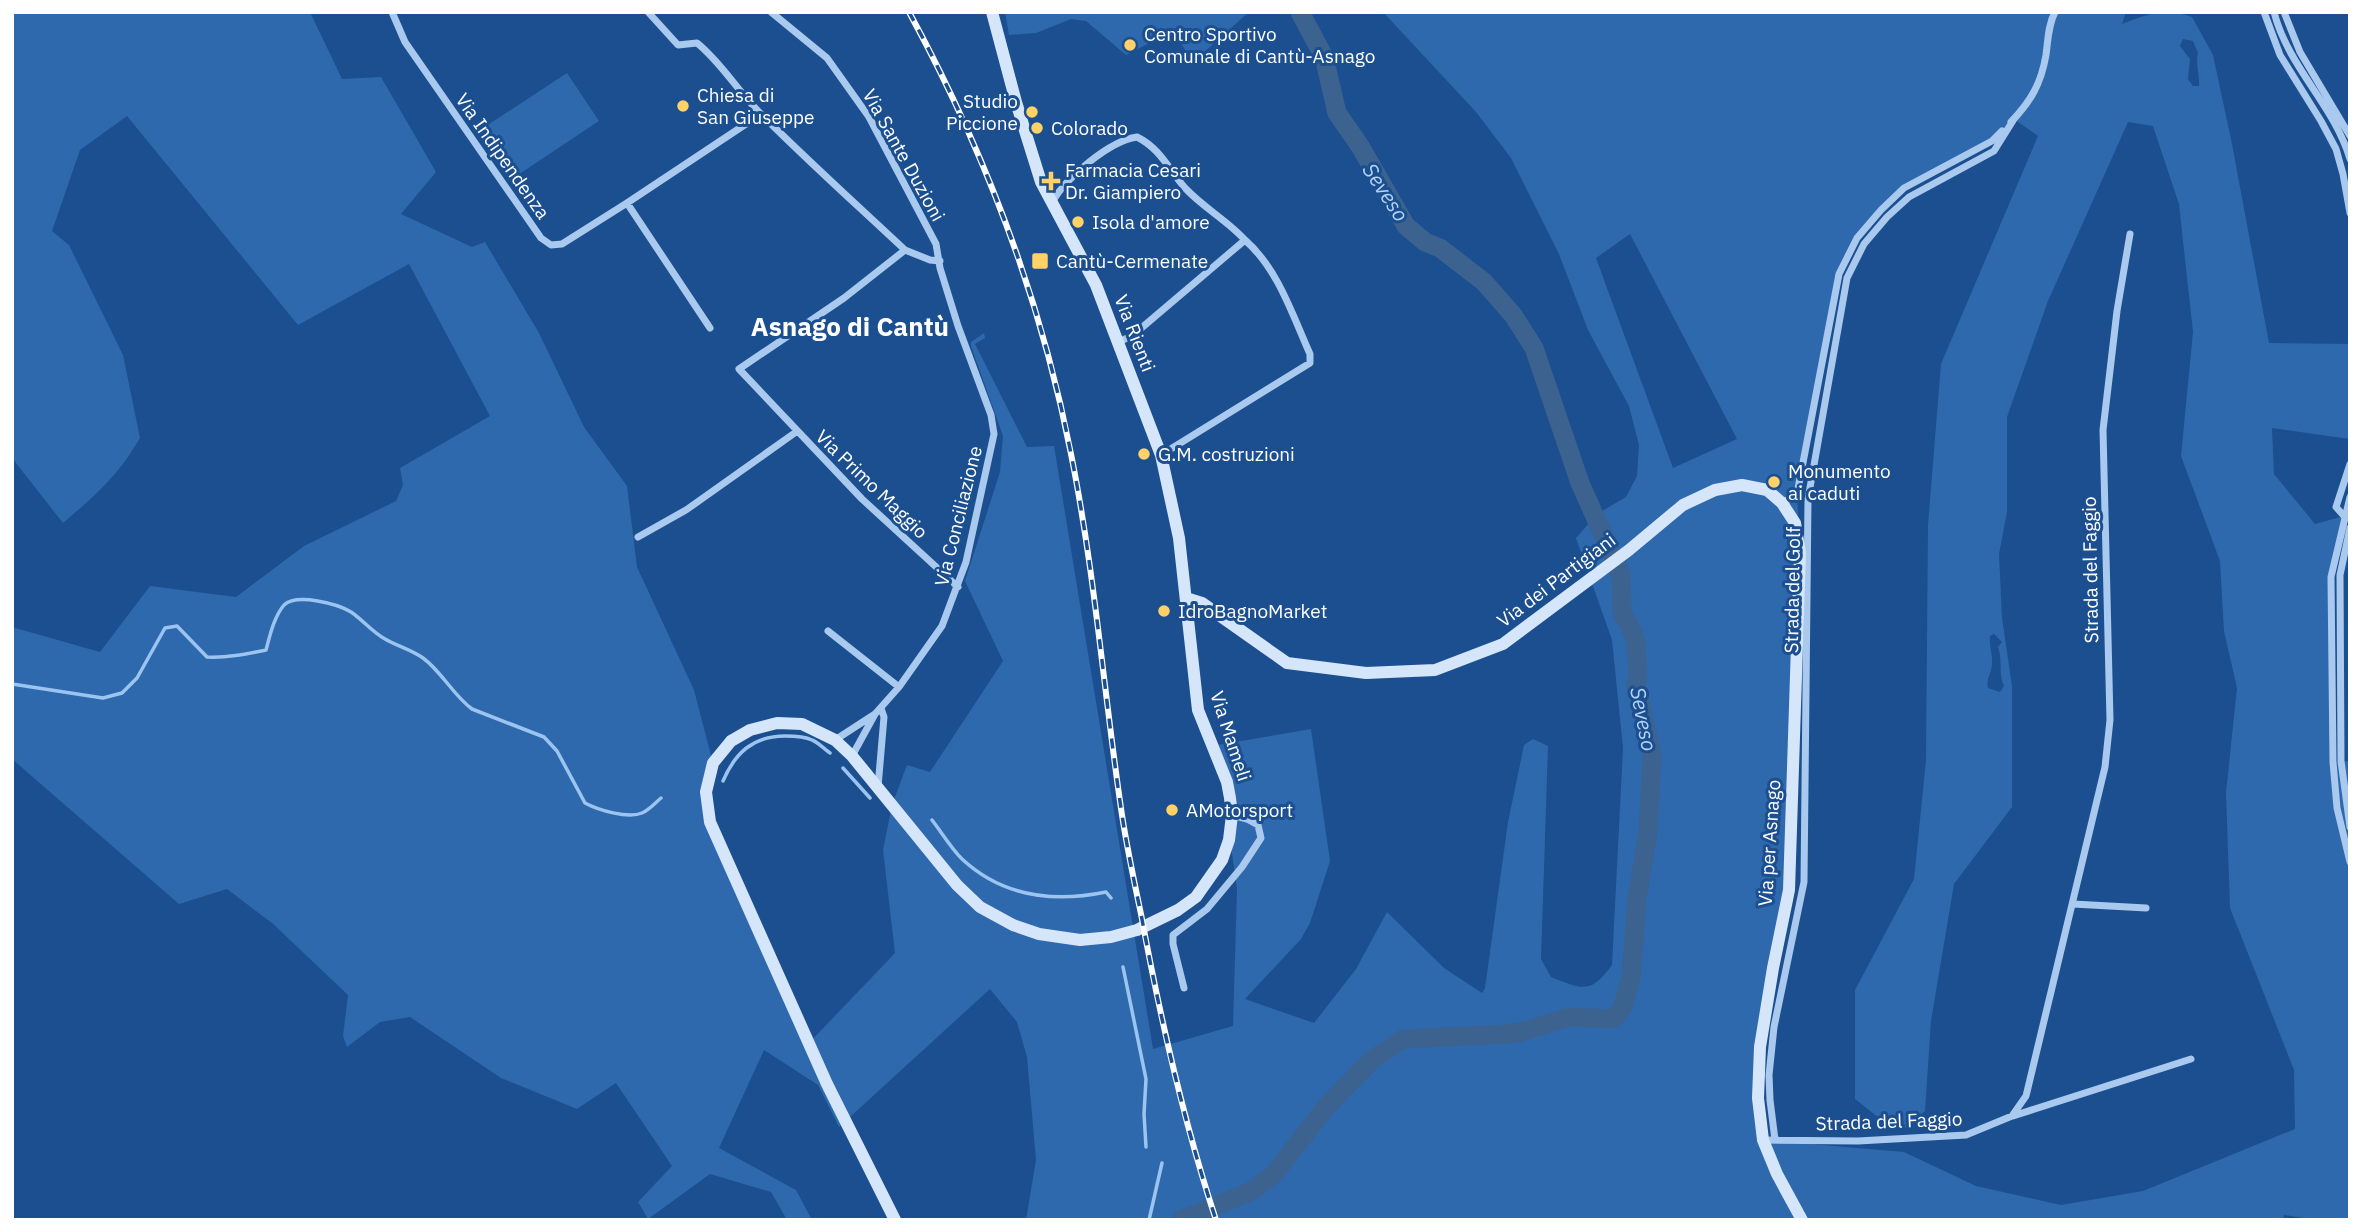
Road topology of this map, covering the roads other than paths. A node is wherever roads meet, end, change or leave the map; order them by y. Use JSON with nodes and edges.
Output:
{"nodes":[{"id":1,"x":392,"y":12,"type":"edge"},
{"id":2,"x":648,"y":12,"type":"edge"},
{"id":3,"x":771,"y":12,"type":"edge"},
{"id":4,"x":992,"y":12,"type":"edge"},
{"id":5,"x":2055,"y":12,"type":"edge"},
{"id":6,"x":2264,"y":12,"type":"edge"},
{"id":7,"x":2274,"y":12,"type":"edge"},
{"id":8,"x":2284,"y":12,"type":"edge"},
{"id":9,"x":761,"y":114,"type":"junction"},
{"id":10,"x":2014,"y":119,"type":"junction"},
{"id":11,"x":2350,"y":136,"type":"edge"},
{"id":12,"x":2350,"y":159,"type":"edge"},
{"id":13,"x":1052,"y":202,"type":"junction"},
{"id":14,"x":627,"y":204,"type":"junction"},
{"id":15,"x":2350,"y":213,"type":"edge"},
{"id":16,"x":2130,"y":234,"type":"dead end"},
{"id":17,"x":1245,"y":240,"type":"junction"},
{"id":18,"x":905,"y":250,"type":"junction"},
{"id":19,"x":940,"y":261,"type":"junction"},
{"id":20,"x":710,"y":328,"type":"dead end"},
{"id":21,"x":1118,"y":342,"type":"junction"},
{"id":22,"x":796,"y":432,"type":"junction"},
{"id":23,"x":1161,"y":455,"type":"junction"},
{"id":24,"x":2350,"y":464,"type":"edge"},
{"id":25,"x":2350,"y":497,"type":"edge"},
{"id":26,"x":1782,"y":503,"type":"junction"},
{"id":27,"x":2344,"y":516,"type":"junction"},
{"id":28,"x":2350,"y":528,"type":"edge"},
{"id":29,"x":638,"y":537,"type":"dead end"},
{"id":30,"x":958,"y":587,"type":"junction"},
{"id":31,"x":1186,"y":598,"type":"junction"},
{"id":32,"x":828,"y":631,"type":"dead end"},
{"id":33,"x":899,"y":687,"type":"junction"},
{"id":34,"x":878,"y":711,"type":"junction"},
{"id":35,"x":835,"y":740,"type":"junction"},
{"id":36,"x":852,"y":756,"type":"junction"},
{"id":37,"x":878,"y":787,"type":"junction"},
{"id":38,"x":1232,"y":815,"type":"junction"},
{"id":39,"x":2350,"y":827,"type":"edge"},
{"id":40,"x":2350,"y":862,"type":"edge"},
{"id":41,"x":2073,"y":904,"type":"junction"},
{"id":42,"x":2146,"y":908,"type":"dead end"},
{"id":43,"x":1184,"y":988,"type":"dead end"},
{"id":44,"x":2191,"y":1059,"type":"dead end"},
{"id":45,"x":2012,"y":1116,"type":"junction"},
{"id":46,"x":1769,"y":1140,"type":"junction"},
{"id":47,"x":895,"y":1220,"type":"edge"},
{"id":48,"x":1802,"y":1220,"type":"edge"}],
"edges":[{"from":1,"to":14,"type":"street","name":"Via Indipendenza"},
{"from":2,"to":9,"type":"street"},
{"from":3,"to":19,"type":"street","name":"Via Sante Duzioni"},
{"from":4,"to":13,"type":"main road","name":"Via Rienti"},
{"from":5,"to":10,"type":"street","name":"Strada del Golf"},
{"from":6,"to":15,"type":"street"},
{"from":7,"to":12,"type":"street"},
{"from":8,"to":11,"type":"street"},
{"from":9,"to":14,"type":"street","name":"Via Indipendenza"},
{"from":9,"to":18,"type":"street"},
{"from":10,"to":26,"type":"street","name":"Strada del Golf"},
{"from":10,"to":46,"type":"street","name":"Strada del Golf"},
{"from":13,"to":17,"type":"street"},
{"from":13,"to":21,"type":"main road","name":"Via Rienti"},
{"from":14,"to":20,"type":"street"},
{"from":16,"to":41,"type":"street","name":"Strada del Faggio"},
{"from":17,"to":21,"type":"street"},
{"from":17,"to":23,"type":"street"},
{"from":18,"to":19,"type":"street"},
{"from":18,"to":22,"type":"street","name":"Via Primo Maggio"},
{"from":19,"to":30,"type":"street","name":"Via Conciliazione"},
{"from":21,"to":23,"type":"main road","name":"Via Rienti"},
{"from":22,"to":29,"type":"street","name":"Via Primo Maggio"},
{"from":22,"to":30,"type":"street","name":"Via Primo Maggio"},
{"from":23,"to":31,"type":"main road","name":"Via Rienti"},
{"from":24,"to":27,"type":"street"},
{"from":25,"to":27,"type":"street"},
{"from":26,"to":31,"type":"main road","name":"Via dei Partigiani"},
{"from":26,"to":46,"type":"main road","name":"Via per Asnago"},
{"from":27,"to":40,"type":"street"},
{"from":28,"to":39,"type":"street"},
{"from":30,"to":33,"type":"street","name":"Via Conciliazione"},
{"from":31,"to":38,"type":"main road","name":"Via Mameli"},
{"from":32,"to":33,"type":"street"},
{"from":33,"to":34,"type":"street","name":"Via Conciliazione"},
{"from":34,"to":35,"type":"street"},
{"from":34,"to":36,"type":"street"},
{"from":34,"to":37,"type":"street"},
{"from":35,"to":36,"type":"main road","name":"Via Mameli"},
{"from":35,"to":47,"type":"main road","name":"Via Mameli"},
{"from":36,"to":37,"type":"main road","name":"Via Mameli"},
{"from":37,"to":38,"type":"main road","name":"Via Mameli"},
{"from":38,"to":43,"type":"street"},
{"from":41,"to":42,"type":"street"},
{"from":41,"to":45,"type":"street","name":"Strada del Faggio"},
{"from":44,"to":45,"type":"street","name":"Strada del Faggio"},
{"from":45,"to":46,"type":"street","name":"Strada del Faggio"},
{"from":46,"to":48,"type":"main road","name":"Via per Asnago"}]}
